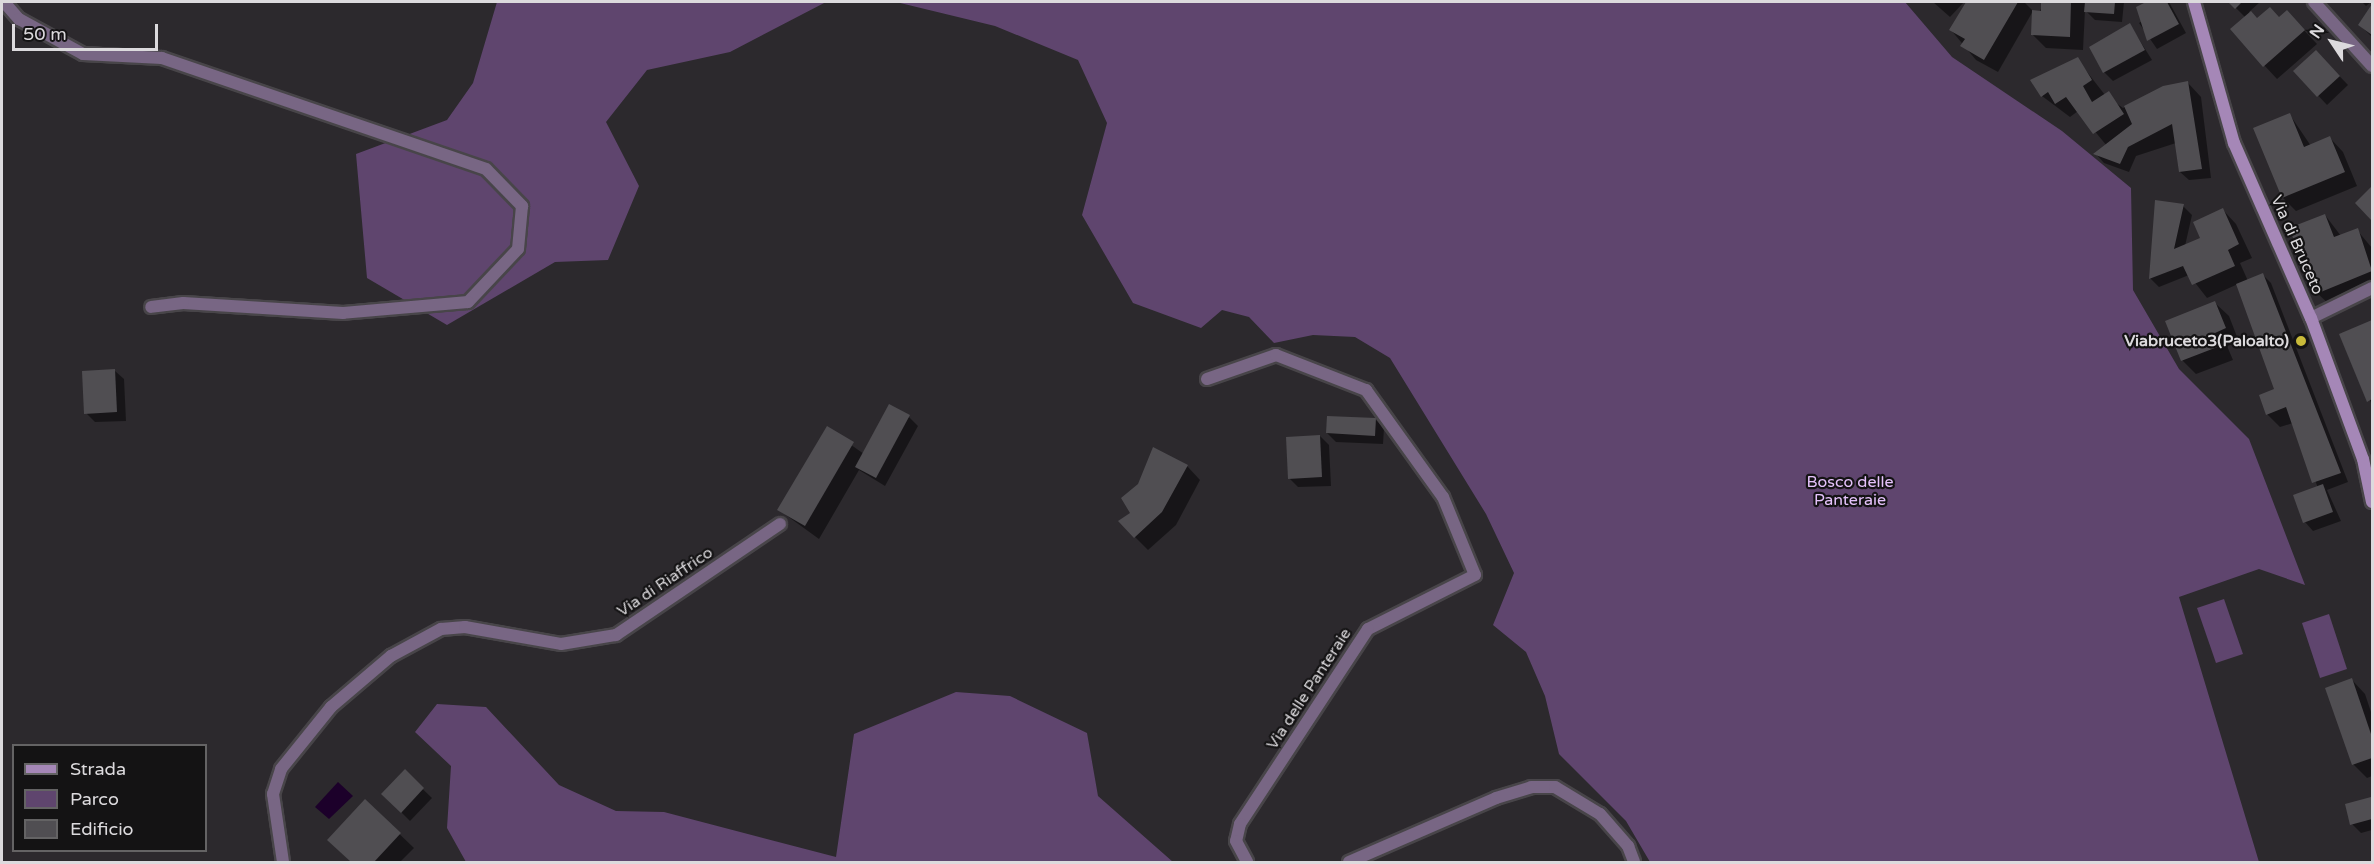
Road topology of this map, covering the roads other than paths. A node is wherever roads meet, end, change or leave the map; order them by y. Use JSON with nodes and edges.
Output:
{"nodes":[{"id":1,"x":4,"y":2,"type":"edge"},
{"id":2,"x":2194,"y":2,"type":"edge"},
{"id":3,"x":2314,"y":2,"type":"edge"},
{"id":4,"x":2373,"y":66,"type":"edge"},
{"id":5,"x":2373,"y":288,"type":"edge"},
{"id":6,"x":151,"y":307,"type":"dead end"},
{"id":7,"x":2311,"y":318,"type":"junction"},
{"id":8,"x":1207,"y":379,"type":"dead end"},
{"id":9,"x":2373,"y":501,"type":"edge"},
{"id":10,"x":780,"y":524,"type":"dead end"},
{"id":11,"x":283,"y":862,"type":"edge"},
{"id":12,"x":1247,"y":862,"type":"edge"},
{"id":13,"x":1349,"y":862,"type":"edge"},
{"id":14,"x":1634,"y":862,"type":"edge"}],
"edges":[{"from":1,"to":6,"type":"street"},
{"from":2,"to":7,"type":"main road","name":"Via di Bruceto"},
{"from":3,"to":4,"type":"street"},
{"from":5,"to":7,"type":"street"},
{"from":7,"to":9,"type":"main road","name":"Via di Bruceto"},
{"from":8,"to":12,"type":"street","name":"Via delle Panteraie"},
{"from":10,"to":11,"type":"street","name":"Via di Riaffrico"},
{"from":13,"to":14,"type":"street"}]}
